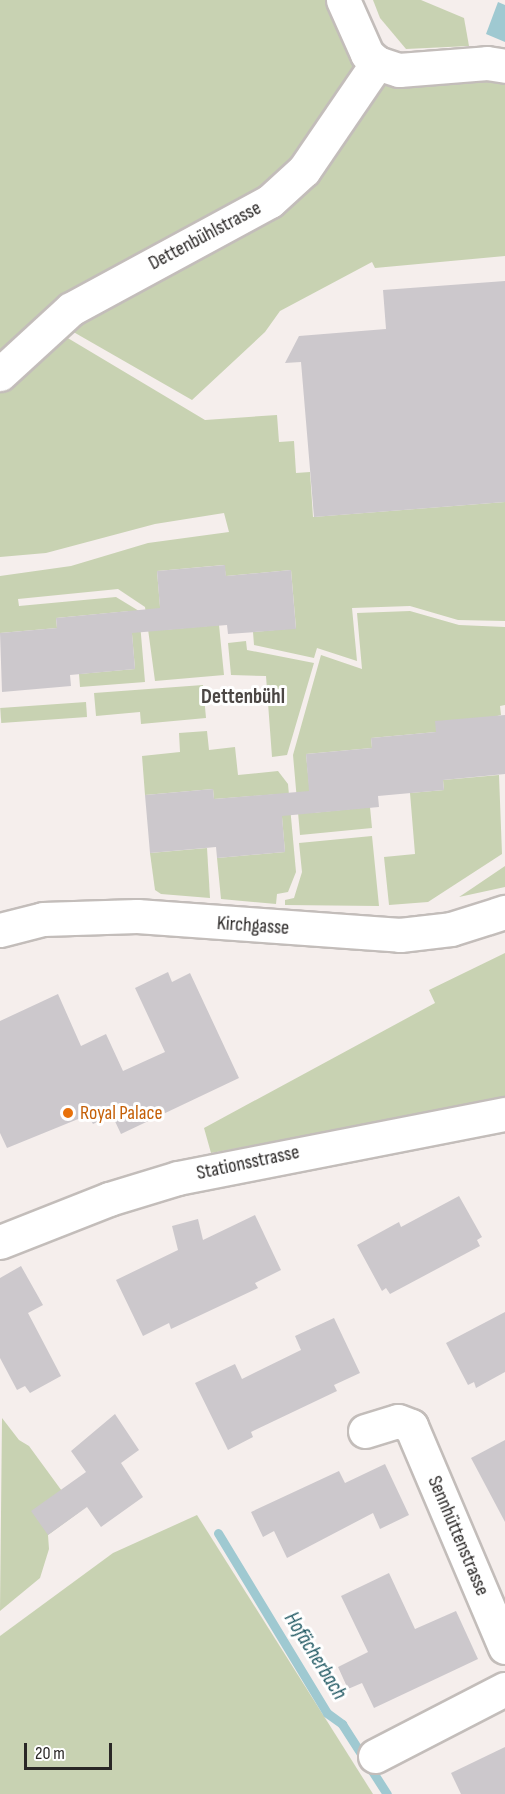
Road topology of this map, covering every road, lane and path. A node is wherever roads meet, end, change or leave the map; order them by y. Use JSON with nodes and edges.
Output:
{"nodes":[{"id":1,"x":343,"y":0,"type":"edge"},
{"id":2,"x":377,"y":63,"type":"junction"},
{"id":3,"x":505,"y":66,"type":"edge"},
{"id":4,"x":0,"y":374,"type":"edge"},
{"id":5,"x":505,"y":912,"type":"edge"},
{"id":6,"x":0,"y":930,"type":"edge"},
{"id":7,"x":505,"y":1113,"type":"edge"},
{"id":8,"x":0,"y":1242,"type":"edge"},
{"id":9,"x":364,"y":1431,"type":"dead end"},
{"id":10,"x":505,"y":1647,"type":"edge"},
{"id":11,"x":505,"y":1689,"type":"edge"},
{"id":12,"x":375,"y":1756,"type":"dead end"}],
"edges":[{"from":1,"to":2,"type":"street"},
{"from":2,"to":3,"type":"street"},
{"from":2,"to":4,"type":"street","name":"Dettenbühlstrasse"},
{"from":5,"to":6,"type":"street","name":"Kirchgasse"},
{"from":7,"to":8,"type":"street","name":"Stationsstrasse"},
{"from":9,"to":10,"type":"street","name":"Sennhüttenstrasse"},
{"from":11,"to":12,"type":"street"}]}
